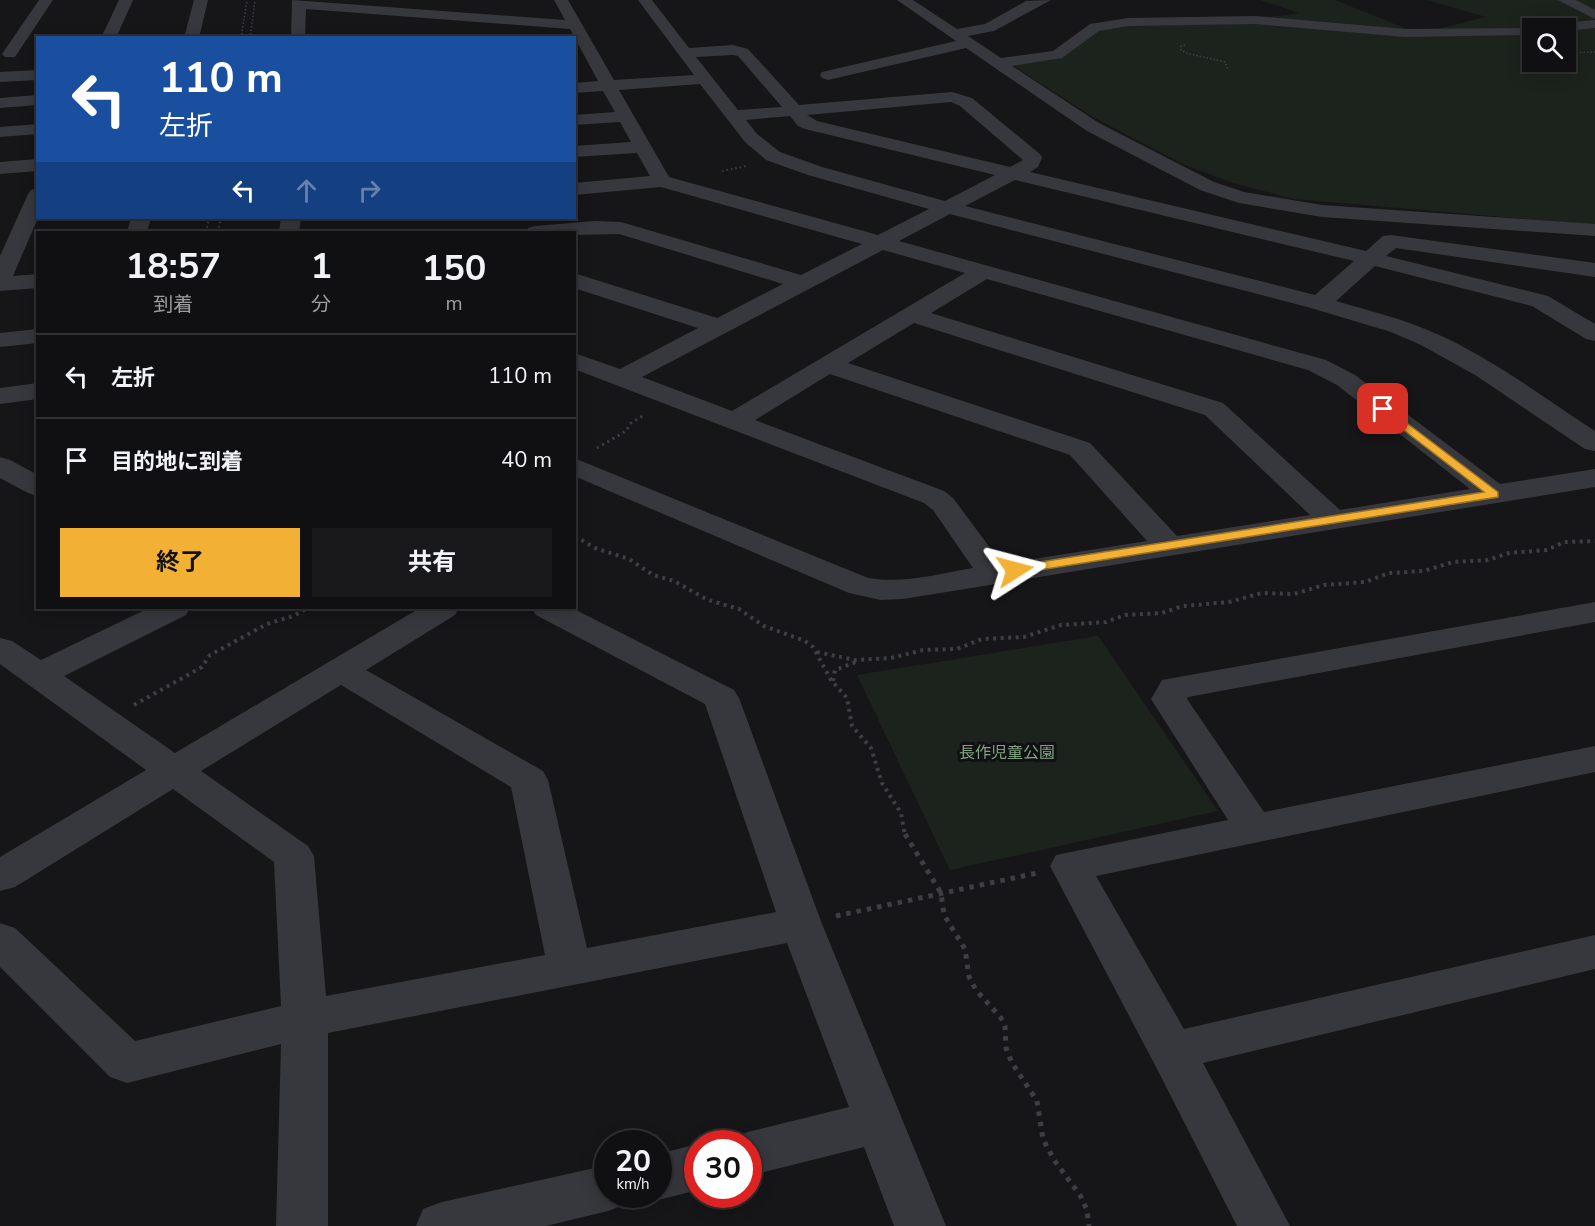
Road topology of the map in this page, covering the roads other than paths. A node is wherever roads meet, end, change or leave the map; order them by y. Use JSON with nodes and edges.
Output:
{"nodes":[{"id":1,"x":46,"y":0,"type":"edge"},
{"id":2,"x":126,"y":0,"type":"edge"},
{"id":3,"x":201,"y":0,"type":"edge"},
{"id":4,"x":561,"y":0,"type":"edge"},
{"id":5,"x":645,"y":0,"type":"edge"},
{"id":6,"x":904,"y":0,"type":"edge"},
{"id":7,"x":1044,"y":0,"type":"edge"},
{"id":8,"x":1565,"y":0,"type":"edge"},
{"id":9,"x":299,"y":2,"type":"edge"},
{"id":10,"x":396,"y":10,"type":"junction"},
{"id":11,"x":1595,"y":15,"type":"edge"},
{"id":12,"x":1595,"y":24,"type":"edge"},
{"id":13,"x":573,"y":25,"type":"junction"},
{"id":14,"x":392,"y":26,"type":"dead end"},
{"id":15,"x":1576,"y":26,"type":"edge"},
{"id":16,"x":1522,"y":32,"type":"edge"},
{"id":17,"x":109,"y":36,"type":"edge"},
{"id":18,"x":192,"y":36,"type":"edge"},
{"id":19,"x":298,"y":36,"type":"edge"},
{"id":20,"x":962,"y":38,"type":"junction"},
{"id":21,"x":28,"y":53,"type":"dead end"},
{"id":22,"x":685,"y":54,"type":"junction"},
{"id":23,"x":5,"y":55,"type":"edge"},
{"id":24,"x":594,"y":60,"type":"junction"},
{"id":25,"x":576,"y":61,"type":"edge"},
{"id":26,"x":998,"y":63,"type":"junction"},
{"id":27,"x":36,"y":75,"type":"edge"},
{"id":28,"x":828,"y":75,"type":"dead end"},
{"id":29,"x":0,"y":77,"type":"edge"},
{"id":30,"x":703,"y":79,"type":"junction"},
{"id":31,"x":608,"y":86,"type":"junction"},
{"id":32,"x":576,"y":88,"type":"edge"},
{"id":33,"x":36,"y":100,"type":"edge"},
{"id":34,"x":0,"y":103,"type":"edge"},
{"id":35,"x":795,"y":111,"type":"junction"},
{"id":36,"x":625,"y":116,"type":"junction"},
{"id":37,"x":733,"y":116,"type":"junction"},
{"id":38,"x":576,"y":120,"type":"edge"},
{"id":39,"x":36,"y":129,"type":"edge"},
{"id":40,"x":0,"y":132,"type":"edge"},
{"id":41,"x":642,"y":147,"type":"junction"},
{"id":42,"x":576,"y":152,"type":"edge"},
{"id":43,"x":36,"y":165,"type":"edge"},
{"id":44,"x":0,"y":168,"type":"edge"},
{"id":45,"x":1013,"y":173,"type":"junction"},
{"id":46,"x":662,"y":181,"type":"junction"},
{"id":47,"x":576,"y":189,"type":"edge"},
{"id":48,"x":36,"y":199,"type":"edge"},
{"id":49,"x":946,"y":207,"type":"junction"},
{"id":50,"x":1595,"y":230,"type":"edge"},
{"id":51,"x":547,"y":231,"type":"edge"},
{"id":52,"x":879,"y":243,"type":"junction"},
{"id":53,"x":1371,"y":258,"type":"junction"},
{"id":54,"x":1595,"y":270,"type":"edge"},
{"id":55,"x":983,"y":272,"type":"junction"},
{"id":56,"x":36,"y":280,"type":"edge"},
{"id":57,"x":576,"y":281,"type":"edge"},
{"id":58,"x":0,"y":282,"type":"edge"},
{"id":59,"x":803,"y":283,"type":"junction"},
{"id":60,"x":1318,"y":303,"type":"junction"},
{"id":61,"x":912,"y":315,"type":"junction"},
{"id":62,"x":719,"y":327,"type":"junction"},
{"id":63,"x":1595,"y":334,"type":"edge"},
{"id":64,"x":36,"y":336,"type":"edge"},
{"id":65,"x":0,"y":340,"type":"edge"},
{"id":66,"x":576,"y":361,"type":"edge"},
{"id":67,"x":828,"y":365,"type":"junction"},
{"id":68,"x":622,"y":377,"type":"junction"},
{"id":69,"x":36,"y":391,"type":"edge"},
{"id":70,"x":0,"y":396,"type":"edge"},
{"id":71,"x":736,"y":420,"type":"junction"},
{"id":72,"x":1595,"y":443,"type":"edge"},
{"id":73,"x":582,"y":459,"type":"edge"},
{"id":74,"x":0,"y":466,"type":"edge"},
{"id":75,"x":1595,"y":478,"type":"edge"},
{"id":76,"x":36,"y":486,"type":"edge"},
{"id":77,"x":1494,"y":494,"type":"junction"},
{"id":78,"x":1333,"y":520,"type":"junction"},
{"id":79,"x":1169,"y":546,"type":"junction"},
{"id":80,"x":993,"y":574,"type":"junction"},
{"id":81,"x":172,"y":609,"type":"edge"},
{"id":82,"x":440,"y":609,"type":"edge"},
{"id":83,"x":550,"y":609,"type":"edge"},
{"id":84,"x":1595,"y":612,"type":"edge"},
{"id":85,"x":0,"y":648,"type":"edge"},
{"id":86,"x":340,"y":670,"type":"junction"},
{"id":87,"x":39,"y":675,"type":"junction"},
{"id":88,"x":1595,"y":759,"type":"edge"},
{"id":89,"x":174,"y":770,"type":"junction"},
{"id":90,"x":1253,"y":827,"type":"junction"},
{"id":91,"x":0,"y":876,"type":"edge"},
{"id":92,"x":801,"y":924,"type":"junction"},
{"id":93,"x":0,"y":940,"type":"edge"},
{"id":94,"x":1595,"y":952,"type":"edge"},
{"id":95,"x":570,"y":970,"type":"junction"},
{"id":96,"x":305,"y":1019,"type":"junction"},
{"id":97,"x":1173,"y":1051,"type":"junction"},
{"id":98,"x":877,"y":1122,"type":"junction"},
{"id":99,"x":762,"y":1151,"type":"edge"},
{"id":100,"x":594,"y":1191,"type":"edge"},
{"id":101,"x":302,"y":1226,"type":"edge"},
{"id":102,"x":442,"y":1226,"type":"edge"},
{"id":103,"x":920,"y":1226,"type":"edge"},
{"id":104,"x":1264,"y":1226,"type":"edge"}],
"edges":[{"from":1,"to":23,"type":"street"},
{"from":2,"to":17,"type":"street"},
{"from":3,"to":18,"type":"street"},
{"from":4,"to":13,"type":"street"},
{"from":5,"to":22,"type":"street"},
{"from":6,"to":20,"type":"street"},
{"from":7,"to":20,"type":"street"},
{"from":8,"to":11,"type":"street"},
{"from":9,"to":10,"type":"street"},
{"from":9,"to":19,"type":"street"},
{"from":10,"to":13,"type":"street"},
{"from":10,"to":14,"type":"street"},
{"from":12,"to":15,"type":"street"},
{"from":13,"to":24,"type":"street"},
{"from":16,"to":26,"type":"street"},
{"from":20,"to":26,"type":"street"},
{"from":20,"to":28,"type":"street"},
{"from":21,"to":23,"type":"street"},
{"from":22,"to":30,"type":"street"},
{"from":22,"to":35,"type":"street"},
{"from":24,"to":25,"type":"street"},
{"from":24,"to":31,"type":"street"},
{"from":26,"to":50,"type":"street"},
{"from":27,"to":29,"type":"street"},
{"from":30,"to":31,"type":"street"},
{"from":30,"to":37,"type":"street"},
{"from":31,"to":32,"type":"street"},
{"from":31,"to":36,"type":"street"},
{"from":33,"to":34,"type":"street"},
{"from":35,"to":37,"type":"street"},
{"from":35,"to":45,"type":"street"},
{"from":35,"to":45,"type":"street"},
{"from":36,"to":38,"type":"street"},
{"from":36,"to":41,"type":"street"},
{"from":37,"to":49,"type":"street"},
{"from":39,"to":40,"type":"street"},
{"from":41,"to":42,"type":"street"},
{"from":41,"to":46,"type":"street"},
{"from":43,"to":44,"type":"street"},
{"from":45,"to":49,"type":"street"},
{"from":45,"to":53,"type":"street"},
{"from":46,"to":47,"type":"street"},
{"from":46,"to":52,"type":"street"},
{"from":48,"to":58,"type":"street"},
{"from":49,"to":52,"type":"street"},
{"from":49,"to":60,"type":"street"},
{"from":51,"to":59,"type":"street"},
{"from":52,"to":55,"type":"street"},
{"from":52,"to":59,"type":"street"},
{"from":53,"to":54,"type":"street"},
{"from":53,"to":60,"type":"street"},
{"from":53,"to":63,"type":"street"},
{"from":55,"to":61,"type":"street"},
{"from":55,"to":77,"type":"street"},
{"from":56,"to":58,"type":"street"},
{"from":57,"to":62,"type":"street"},
{"from":59,"to":62,"type":"street"},
{"from":60,"to":72,"type":"street"},
{"from":61,"to":67,"type":"street"},
{"from":61,"to":78,"type":"street"},
{"from":62,"to":68,"type":"street"},
{"from":64,"to":65,"type":"street"},
{"from":66,"to":68,"type":"street"},
{"from":67,"to":71,"type":"street"},
{"from":67,"to":79,"type":"street"},
{"from":68,"to":71,"type":"street"},
{"from":69,"to":70,"type":"street"},
{"from":71,"to":80,"type":"street"},
{"from":73,"to":80,"type":"street"},
{"from":74,"to":76,"type":"street"},
{"from":75,"to":77,"type":"street"},
{"from":77,"to":78,"type":"street"},
{"from":78,"to":79,"type":"street"},
{"from":79,"to":80,"type":"street"},
{"from":81,"to":87,"type":"street"},
{"from":82,"to":86,"type":"street"},
{"from":83,"to":92,"type":"street"},
{"from":84,"to":90,"type":"street"},
{"from":85,"to":87,"type":"street"},
{"from":86,"to":89,"type":"street"},
{"from":86,"to":95,"type":"street"},
{"from":87,"to":89,"type":"street"},
{"from":88,"to":90,"type":"street"},
{"from":89,"to":91,"type":"street"},
{"from":89,"to":96,"type":"street"},
{"from":90,"to":97,"type":"street"},
{"from":92,"to":95,"type":"street"},
{"from":92,"to":98,"type":"street"},
{"from":93,"to":96,"type":"street"},
{"from":94,"to":97,"type":"street"},
{"from":95,"to":96,"type":"street"},
{"from":96,"to":101,"type":"street"},
{"from":97,"to":104,"type":"street"},
{"from":98,"to":99,"type":"street"},
{"from":98,"to":103,"type":"street"},
{"from":100,"to":102,"type":"street"}]}
